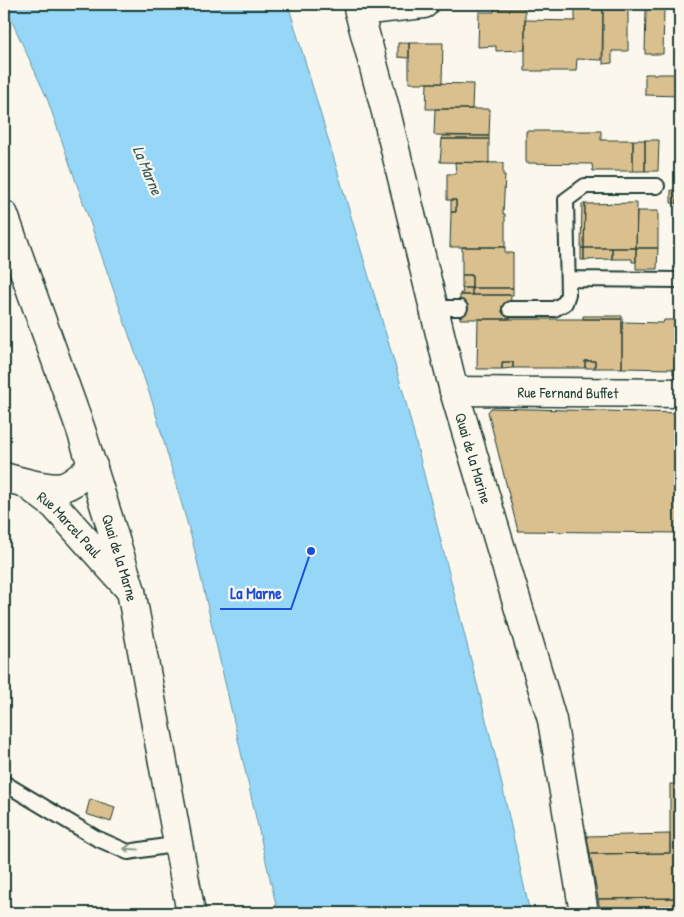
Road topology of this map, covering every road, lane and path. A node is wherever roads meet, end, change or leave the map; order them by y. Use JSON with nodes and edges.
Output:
{"nodes":[{"id":1,"x":424,"y":4,"type":"edge"},
{"id":2,"x":358,"y":8,"type":"edge"},
{"id":3,"x":657,"y":186,"type":"dead end"},
{"id":4,"x":4,"y":215,"type":"edge"},
{"id":5,"x":568,"y":279,"type":"junction"},
{"id":6,"x":680,"y":280,"type":"edge"},
{"id":7,"x":510,"y":309,"type":"dead end"},
{"id":8,"x":454,"y":390,"type":"junction"},
{"id":9,"x":680,"y":393,"type":"edge"},
{"id":10,"x":93,"y":466,"type":"junction"},
{"id":11,"x":14,"y":480,"type":"edge"},
{"id":12,"x":131,"y":590,"type":"junction"},
{"id":13,"x":4,"y":783,"type":"edge"},
{"id":14,"x":179,"y":844,"type":"junction"},
{"id":15,"x":191,"y":913,"type":"edge"},
{"id":16,"x":584,"y":913,"type":"edge"}],
"edges":[{"from":1,"to":2,"type":"street"},
{"from":2,"to":8,"type":"street","name":"Quai de la Marine"},
{"from":3,"to":5,"type":"lane"},
{"from":4,"to":10,"type":"street","name":"Quai de la Marne"},
{"from":5,"to":6,"type":"lane"},
{"from":5,"to":7,"type":"lane"},
{"from":8,"to":9,"type":"street","name":"Rue Fernand Buffet"},
{"from":8,"to":16,"type":"street","name":"Quai de la Marine"},
{"from":10,"to":11,"type":"street","name":"Rue Marcel Paul"},
{"from":10,"to":12,"type":"street","name":"Quai de la Marne"},
{"from":11,"to":12,"type":"street","name":"Rue Marcel Paul"},
{"from":12,"to":14,"type":"street","name":"Quai de la Marne"},
{"from":14,"to":13,"type":"lane","one_way":true},
{"from":14,"to":15,"type":"street","name":"Quai de la Marne"}]}
